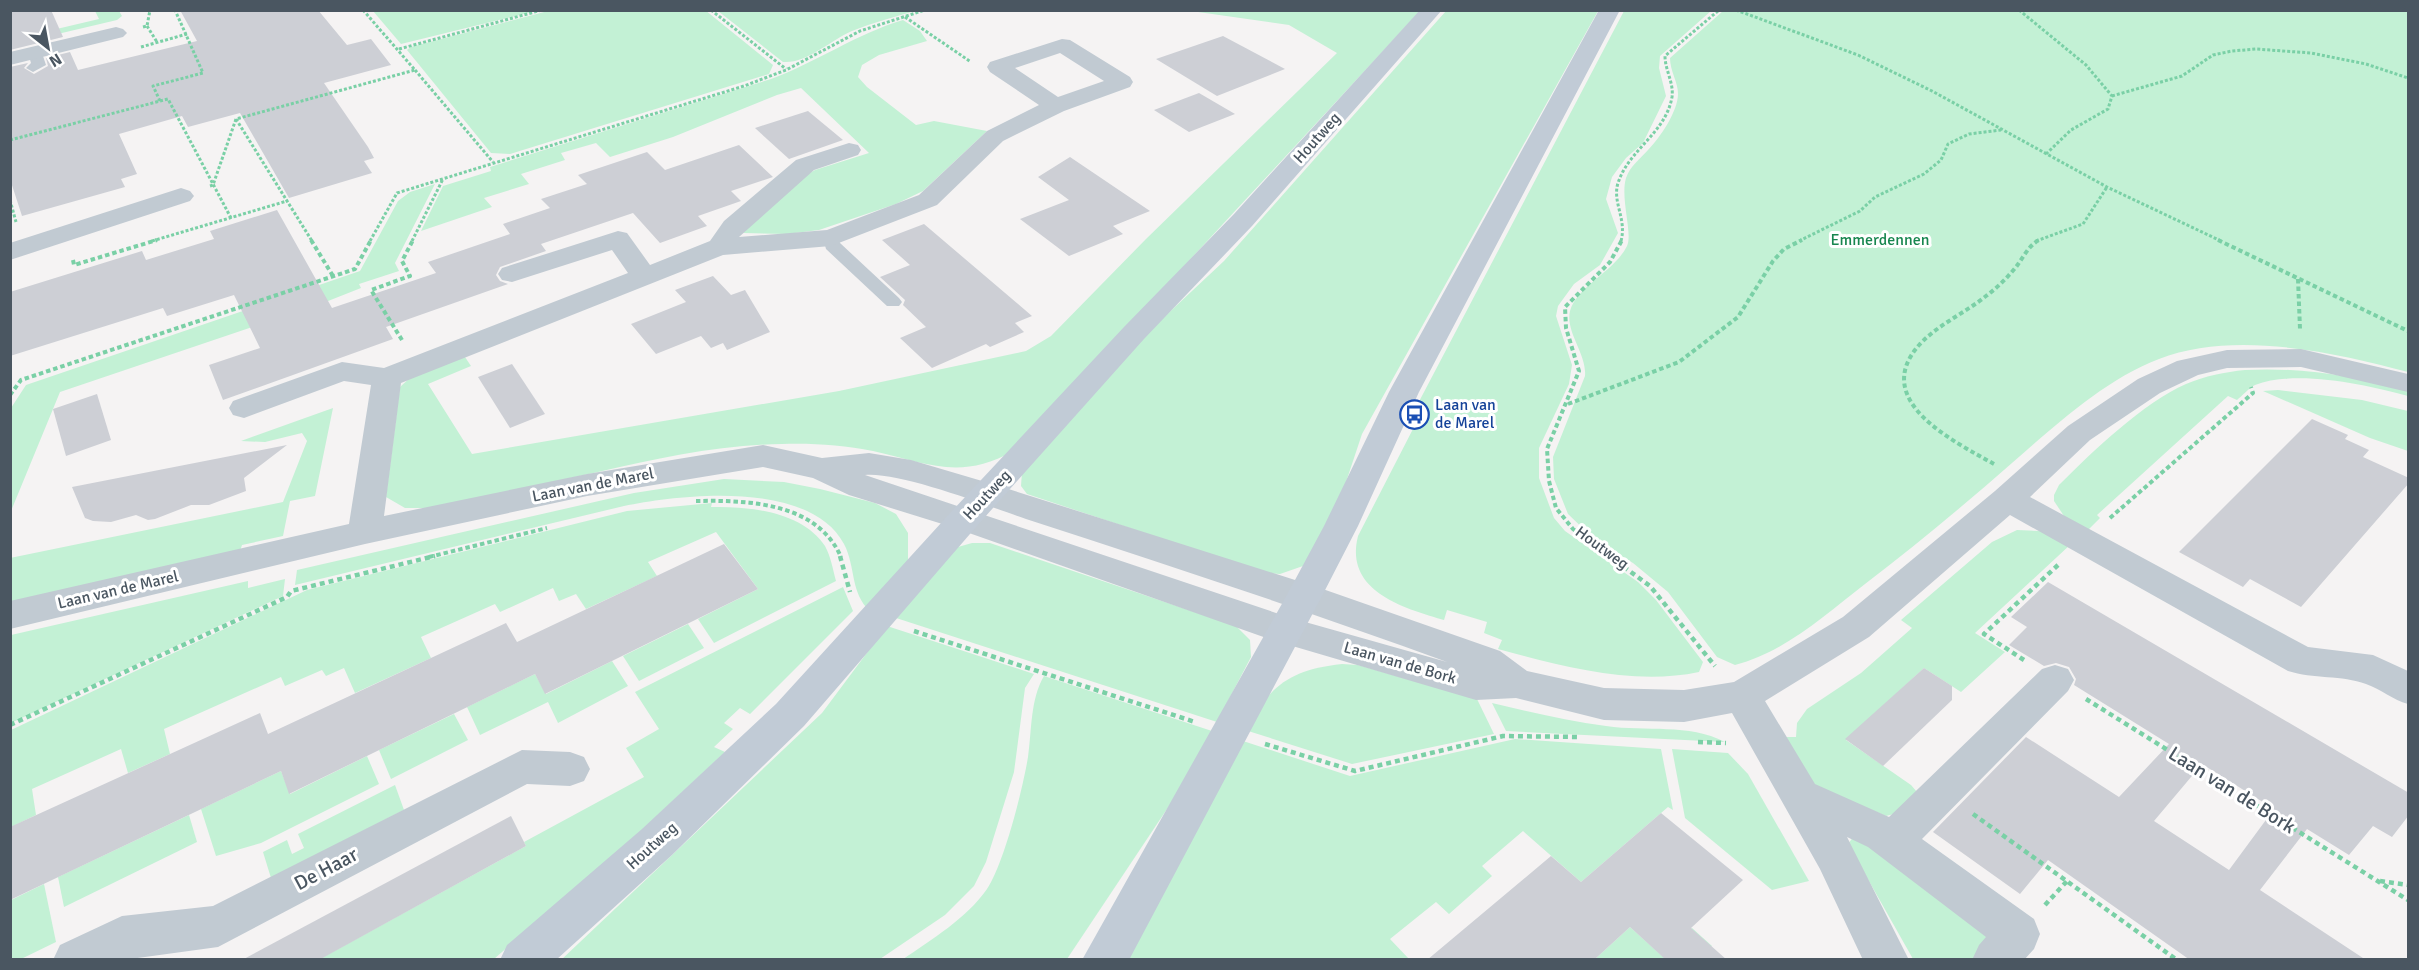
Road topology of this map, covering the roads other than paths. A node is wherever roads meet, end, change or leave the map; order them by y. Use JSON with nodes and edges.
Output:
{"nodes":[{"id":1,"x":1432,"y":10,"type":"edge"},
{"id":2,"x":1610,"y":10,"type":"edge"},
{"id":3,"x":116,"y":33,"type":"dead end"},
{"id":4,"x":10,"y":59,"type":"edge"},
{"id":5,"x":1056,"y":106,"type":"junction"},
{"id":6,"x":849,"y":150,"type":"dead end"},
{"id":7,"x":181,"y":196,"type":"road end"},
{"id":8,"x":831,"y":238,"type":"junction"},
{"id":9,"x":719,"y":247,"type":"junction"},
{"id":10,"x":10,"y":252,"type":"edge"},
{"id":11,"x":512,"y":274,"type":"dead end"},
{"id":12,"x":646,"y":277,"type":"junction"},
{"id":13,"x":893,"y":302,"type":"dead end"},
{"id":14,"x":394,"y":375,"type":"junction"},
{"id":15,"x":2409,"y":383,"type":"edge"},
{"id":16,"x":244,"y":408,"type":"dead end"},
{"id":17,"x":2007,"y":499,"type":"junction"},
{"id":18,"x":976,"y":506,"type":"junction"},
{"id":19,"x":365,"y":532,"type":"junction"},
{"id":20,"x":1294,"y":613,"type":"junction"},
{"id":21,"x":10,"y":615,"type":"edge"},
{"id":22,"x":2055,"y":680,"type":"road end"},
{"id":23,"x":2409,"y":688,"type":"edge"},
{"id":24,"x":1742,"y":696,"type":"junction"},
{"id":25,"x":570,"y":770,"type":"dead end"},
{"id":26,"x":1800,"y":796,"type":"junction"},
{"id":27,"x":1892,"y":841,"type":"junction"},
{"id":28,"x":76,"y":960,"type":"edge"},
{"id":29,"x":523,"y":960,"type":"edge"},
{"id":30,"x":1105,"y":960,"type":"edge"},
{"id":31,"x":1886,"y":960,"type":"edge"},
{"id":32,"x":1995,"y":960,"type":"edge"}],
"edges":[{"from":1,"to":18,"type":"street","name":"Houtweg"},
{"from":2,"to":20,"type":"street"},
{"from":3,"to":4,"type":"street"},
{"from":5,"to":5,"type":"street"},
{"from":5,"to":8,"type":"street"},
{"from":6,"to":9,"type":"street"},
{"from":7,"to":10,"type":"street"},
{"from":8,"to":9,"type":"street"},
{"from":8,"to":13,"type":"lane"},
{"from":9,"to":12,"type":"street"},
{"from":11,"to":12,"type":"street"},
{"from":12,"to":14,"type":"street"},
{"from":14,"to":16,"type":"street"},
{"from":14,"to":19,"type":"street"},
{"from":15,"to":17,"type":"street","name":"Laan van de Bork"},
{"from":17,"to":23,"type":"street"},
{"from":17,"to":24,"type":"street","name":"Laan van de Bork"},
{"from":18,"to":19,"type":"street","name":"Laan van de Marel"},
{"from":18,"to":20,"type":"street","name":"Laan van de Marel"},
{"from":18,"to":29,"type":"street","name":"Houtweg"},
{"from":19,"to":21,"type":"street","name":"Laan van de Marel"},
{"from":20,"to":24,"type":"street","name":"Laan van de Bork"},
{"from":20,"to":30,"type":"street"},
{"from":22,"to":27,"type":"street"},
{"from":24,"to":26,"type":"street"},
{"from":25,"to":28,"type":"street","name":"De Haar"},
{"from":26,"to":27,"type":"street"},
{"from":26,"to":31,"type":"street"},
{"from":27,"to":32,"type":"street"}]}
